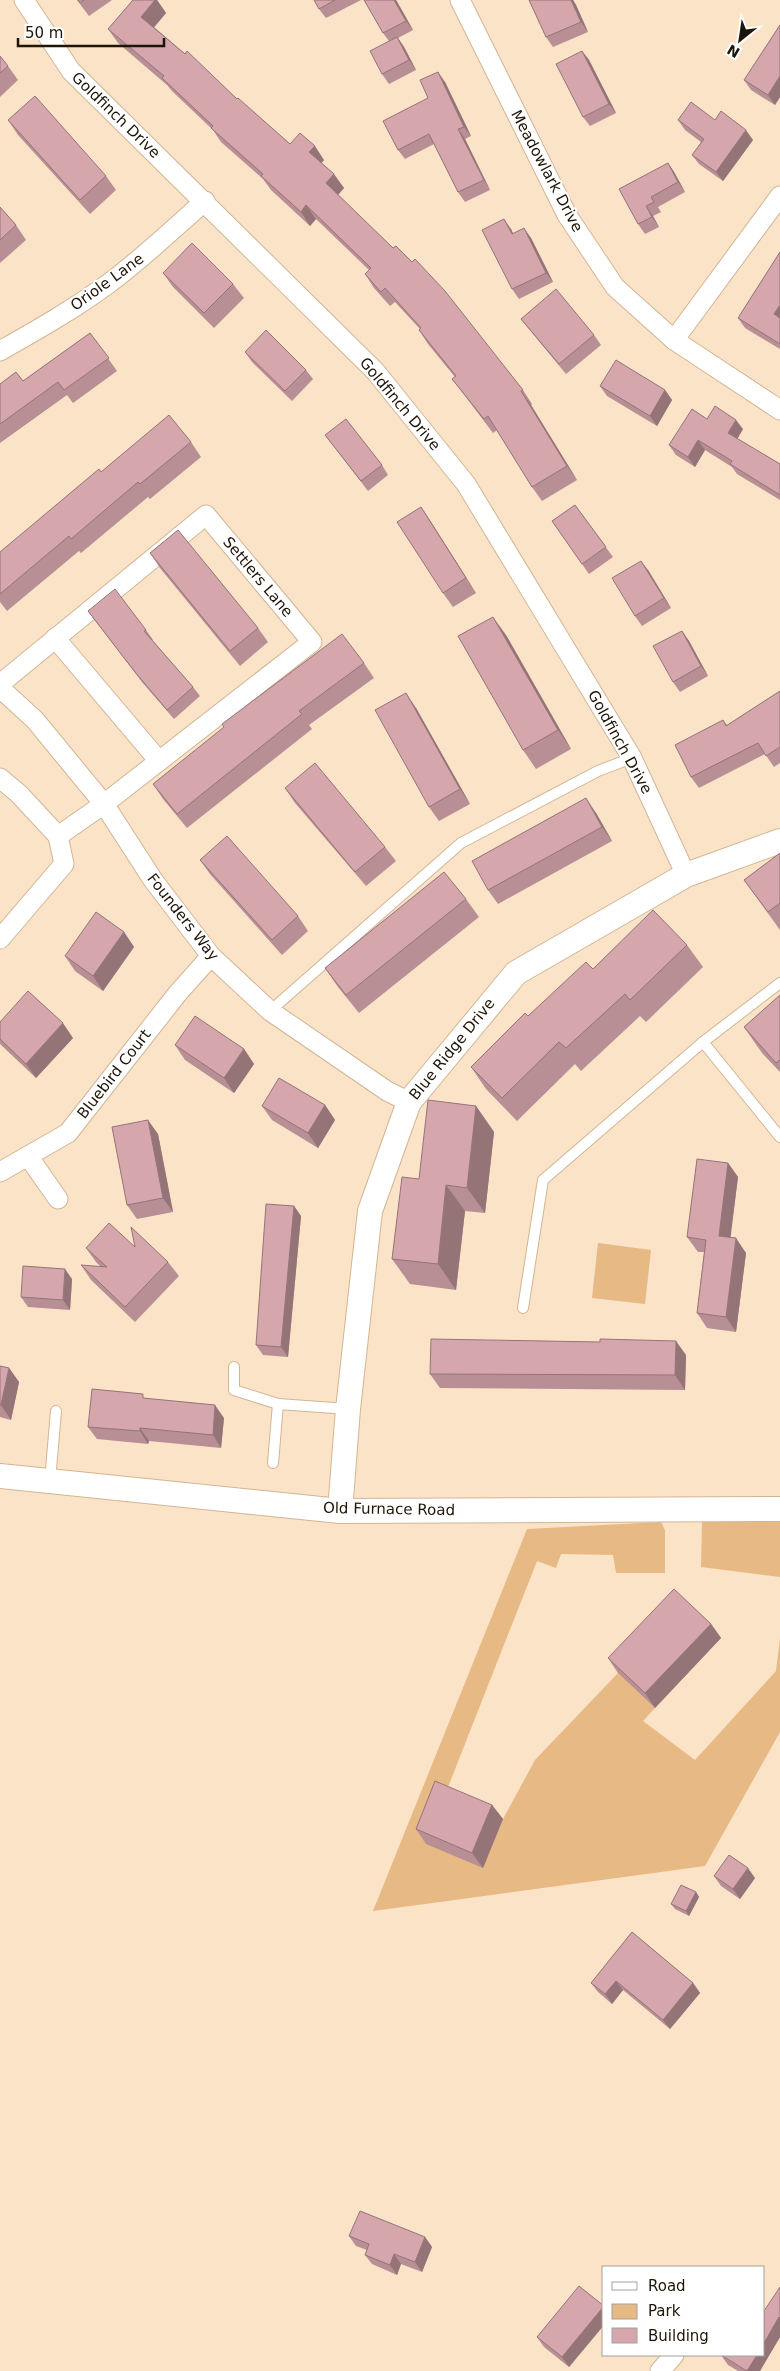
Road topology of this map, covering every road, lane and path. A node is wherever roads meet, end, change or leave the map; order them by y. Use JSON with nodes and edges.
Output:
{"nodes":[{"id":1,"x":24,"y":0,"type":"edge"},
{"id":2,"x":460,"y":0,"type":"edge"},
{"id":3,"x":780,"y":196,"type":"edge"},
{"id":4,"x":205,"y":201,"type":"junction"},
{"id":5,"x":674,"y":340,"type":"junction"},
{"id":6,"x":0,"y":351,"type":"edge"},
{"id":7,"x":780,"y":410,"type":"edge"},
{"id":8,"x":56,"y":638,"type":"junction"},
{"id":9,"x":0,"y":684,"type":"edge"},
{"id":10,"x":0,"y":688,"type":"edge"},
{"id":11,"x":632,"y":758,"type":"junction"},
{"id":12,"x":159,"y":761,"type":"junction"},
{"id":13,"x":0,"y":778,"type":"edge"},
{"id":14,"x":104,"y":804,"type":"junction"},
{"id":15,"x":58,"y":836,"type":"junction"},
{"id":16,"x":780,"y":841,"type":"edge"},
{"id":17,"x":686,"y":875,"type":"junction"},
{"id":18,"x":0,"y":939,"type":"edge"},
{"id":19,"x":211,"y":956,"type":"junction"},
{"id":20,"x":780,"y":984,"type":"edge"},
{"id":21,"x":270,"y":1012,"type":"junction"},
{"id":22,"x":703,"y":1042,"type":"junction"},
{"id":23,"x":408,"y":1102,"type":"junction"},
{"id":24,"x":780,"y":1137,"type":"edge"},
{"id":25,"x":28,"y":1156,"type":"junction"},
{"id":26,"x":0,"y":1172,"type":"edge"},
{"id":27,"x":58,"y":1199,"type":"dead end"},
{"id":28,"x":523,"y":1308,"type":"dead end"},
{"id":29,"x":234,"y":1367,"type":"dead end"},
{"id":30,"x":278,"y":1404,"type":"junction"},
{"id":31,"x":348,"y":1409,"type":"junction"},
{"id":32,"x":56,"y":1411,"type":"dead end"},
{"id":33,"x":273,"y":1463,"type":"dead end"},
{"id":34,"x":0,"y":1476,"type":"edge"},
{"id":35,"x":50,"y":1481,"type":"junction"},
{"id":36,"x":780,"y":1509,"type":"edge"},
{"id":37,"x":340,"y":1511,"type":"junction"},
{"id":38,"x":673,"y":2356,"type":"edge"},
{"id":39,"x":660,"y":2371,"type":"edge"}],
"edges":[{"from":1,"to":4,"type":"street","name":"Goldfinch Drive"},
{"from":2,"to":5,"type":"street","name":"Meadowlark Drive"},
{"from":3,"to":5,"type":"street"},
{"from":4,"to":6,"type":"street","name":"Oriole Lane"},
{"from":4,"to":11,"type":"street","name":"Goldfinch Drive"},
{"from":5,"to":7,"type":"street","name":"Meadowlark Drive"},
{"from":8,"to":9,"type":"street","name":"Settlers Lane"},
{"from":8,"to":12,"type":"street"},
{"from":8,"to":12,"type":"street","name":"Settlers Lane"},
{"from":10,"to":14,"type":"street","name":"Founders Way"},
{"from":11,"to":17,"type":"street","name":"Goldfinch Drive"},
{"from":11,"to":21,"type":"lane"},
{"from":12,"to":14,"type":"street","name":"Settlers Lane"},
{"from":13,"to":15,"type":"street"},
{"from":14,"to":15,"type":"street","name":"Settlers Lane"},
{"from":14,"to":19,"type":"street","name":"Founders Way"},
{"from":15,"to":18,"type":"street"},
{"from":16,"to":17,"type":"street","name":"Blue Ridge Drive"},
{"from":17,"to":23,"type":"street","name":"Blue Ridge Drive"},
{"from":19,"to":21,"type":"street","name":"Founders Way"},
{"from":19,"to":25,"type":"street","name":"Bluebird Court"},
{"from":20,"to":22,"type":"lane"},
{"from":21,"to":23,"type":"street","name":"Founders Way"},
{"from":22,"to":24,"type":"lane"},
{"from":22,"to":28,"type":"lane"},
{"from":23,"to":31,"type":"street","name":"Blue Ridge Drive"},
{"from":25,"to":26,"type":"street","name":"Bluebird Court"},
{"from":25,"to":27,"type":"street"},
{"from":29,"to":30,"type":"lane"},
{"from":30,"to":31,"type":"lane"},
{"from":30,"to":33,"type":"lane"},
{"from":31,"to":37,"type":"street","name":"Blue Ridge Drive"},
{"from":32,"to":35,"type":"lane"},
{"from":34,"to":35,"type":"street","name":"Old Furnace Road"},
{"from":35,"to":37,"type":"street","name":"Old Furnace Road"},
{"from":36,"to":37,"type":"street","name":"Old Furnace Road"},
{"from":38,"to":39,"type":"street"}]}
